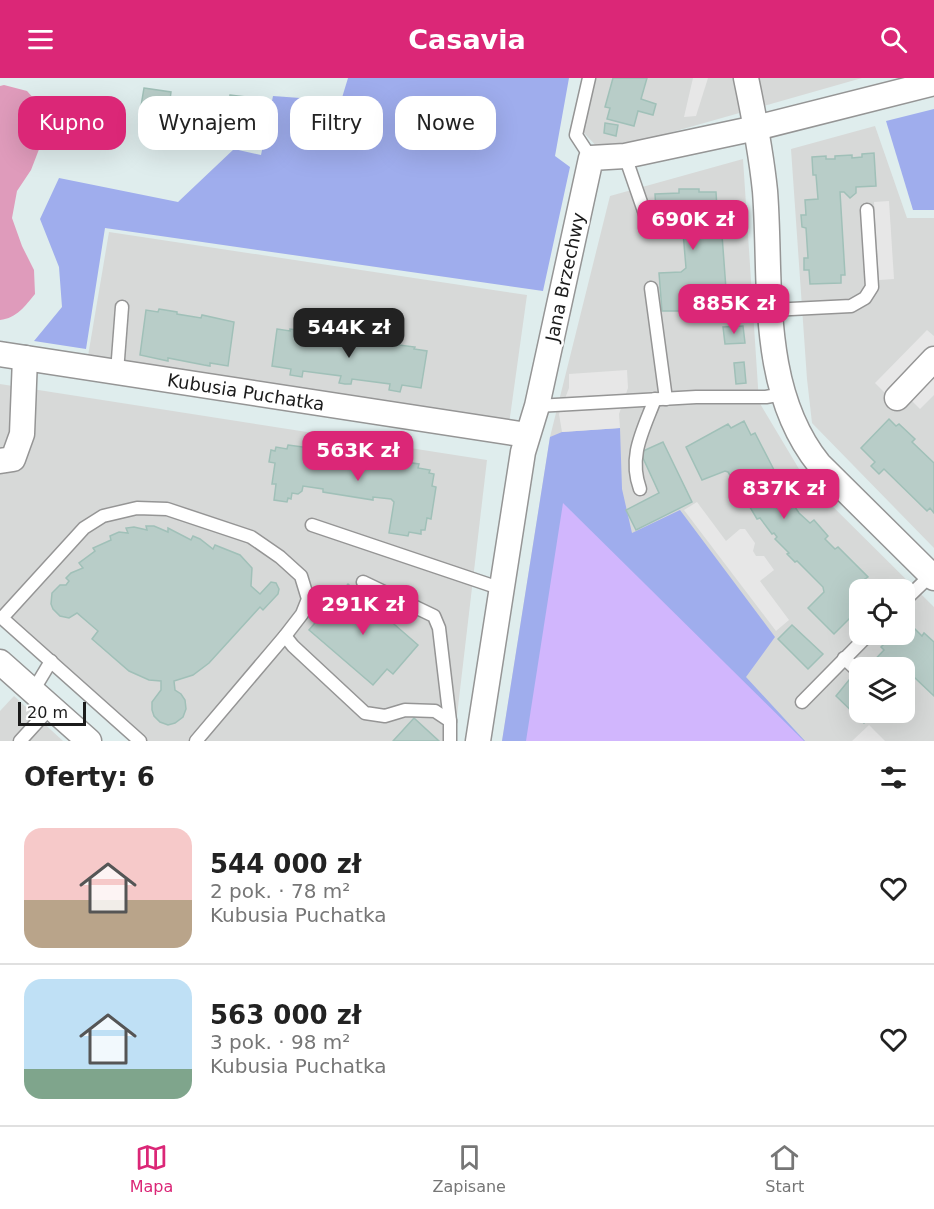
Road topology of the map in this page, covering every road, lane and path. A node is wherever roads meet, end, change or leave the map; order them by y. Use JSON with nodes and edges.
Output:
{"nodes":[{"id":1,"x":589,"y":78,"type":"edge"},
{"id":2,"x":746,"y":78,"type":"edge"},
{"id":3,"x":934,"y":83,"type":"edge"},
{"id":4,"x":756,"y":128,"type":"junction"},
{"id":5,"x":625,"y":156,"type":"junction"},
{"id":6,"x":591,"y":158,"type":"junction"},
{"id":7,"x":867,"y":210,"type":"dead end"},
{"id":8,"x":645,"y":214,"type":"dead end"},
{"id":9,"x":651,"y":288,"type":"dead end"},
{"id":10,"x":122,"y":307,"type":"dead end"},
{"id":11,"x":771,"y":310,"type":"junction"},
{"id":12,"x":0,"y":354,"type":"edge"},
{"id":13,"x":25,"y":358,"type":"junction"},
{"id":14,"x":934,"y":359,"type":"edge"},
{"id":15,"x":117,"y":372,"type":"junction"},
{"id":16,"x":783,"y":394,"type":"junction"},
{"id":17,"x":897,"y":398,"type":"dead end"},
{"id":18,"x":661,"y":399,"type":"junction"},
{"id":19,"x":537,"y":406,"type":"junction"},
{"id":20,"x":527,"y":435,"type":"junction"},
{"id":21,"x":0,"y":461,"type":"edge"},
{"id":22,"x":640,"y":489,"type":"dead end"},
{"id":23,"x":312,"y":525,"type":"dead end"},
{"id":24,"x":933,"y":576,"type":"edge"},
{"id":25,"x":363,"y":582,"type":"dead end"},
{"id":26,"x":502,"y":590,"type":"junction"},
{"id":27,"x":915,"y":592,"type":"edge"},
{"id":28,"x":285,"y":636,"type":"junction"},
{"id":29,"x":858,"y":645,"type":"edge"},
{"id":30,"x":844,"y":658,"type":"junction"},
{"id":31,"x":51,"y":661,"type":"junction"},
{"id":32,"x":0,"y":662,"type":"edge"},
{"id":33,"x":849,"y":663,"type":"edge"},
{"id":34,"x":42,"y":699,"type":"junction"},
{"id":35,"x":802,"y":702,"type":"dead end"},
{"id":36,"x":450,"y":721,"type":"junction"},
{"id":37,"x":20,"y":741,"type":"edge"},
{"id":38,"x":89,"y":741,"type":"edge"},
{"id":39,"x":140,"y":741,"type":"edge"},
{"id":40,"x":196,"y":741,"type":"edge"},
{"id":41,"x":450,"y":741,"type":"edge"},
{"id":42,"x":478,"y":741,"type":"edge"}],
"edges":[{"from":1,"to":6,"type":"lane"},
{"from":2,"to":4,"type":"street"},
{"from":3,"to":4,"type":"street"},
{"from":4,"to":5,"type":"street"},
{"from":4,"to":11,"type":"street"},
{"from":5,"to":6,"type":"street"},
{"from":5,"to":8,"type":"lane"},
{"from":6,"to":19,"type":"street","name":"Jana Brzechwy"},
{"from":7,"to":11,"type":"lane"},
{"from":9,"to":18,"type":"lane"},
{"from":10,"to":15,"type":"lane"},
{"from":11,"to":16,"type":"street"},
{"from":12,"to":13,"type":"street","name":"Kubusia Puchatka"},
{"from":13,"to":15,"type":"street","name":"Kubusia Puchatka"},
{"from":13,"to":21,"type":"street"},
{"from":14,"to":17,"type":"street"},
{"from":15,"to":20,"type":"street","name":"Kubusia Puchatka"},
{"from":16,"to":18,"type":"lane"},
{"from":16,"to":24,"type":"street"},
{"from":18,"to":19,"type":"lane"},
{"from":18,"to":22,"type":"lane"},
{"from":19,"to":20,"type":"street","name":"Jana Brzechwy"},
{"from":20,"to":26,"type":"street","name":"Jana Brzechwy"},
{"from":23,"to":26,"type":"lane"},
{"from":24,"to":27,"type":"lane"},
{"from":25,"to":36,"type":"lane"},
{"from":26,"to":42,"type":"street","name":"Jana Brzechwy"},
{"from":28,"to":31,"type":"lane"},
{"from":28,"to":36,"type":"lane"},
{"from":28,"to":40,"type":"lane"},
{"from":29,"to":30,"type":"lane"},
{"from":30,"to":33,"type":"lane"},
{"from":30,"to":35,"type":"lane"},
{"from":31,"to":34,"type":"lane"},
{"from":31,"to":39,"type":"lane"},
{"from":32,"to":34,"type":"street"},
{"from":34,"to":37,"type":"lane"},
{"from":34,"to":38,"type":"street"},
{"from":36,"to":41,"type":"lane"}]}
